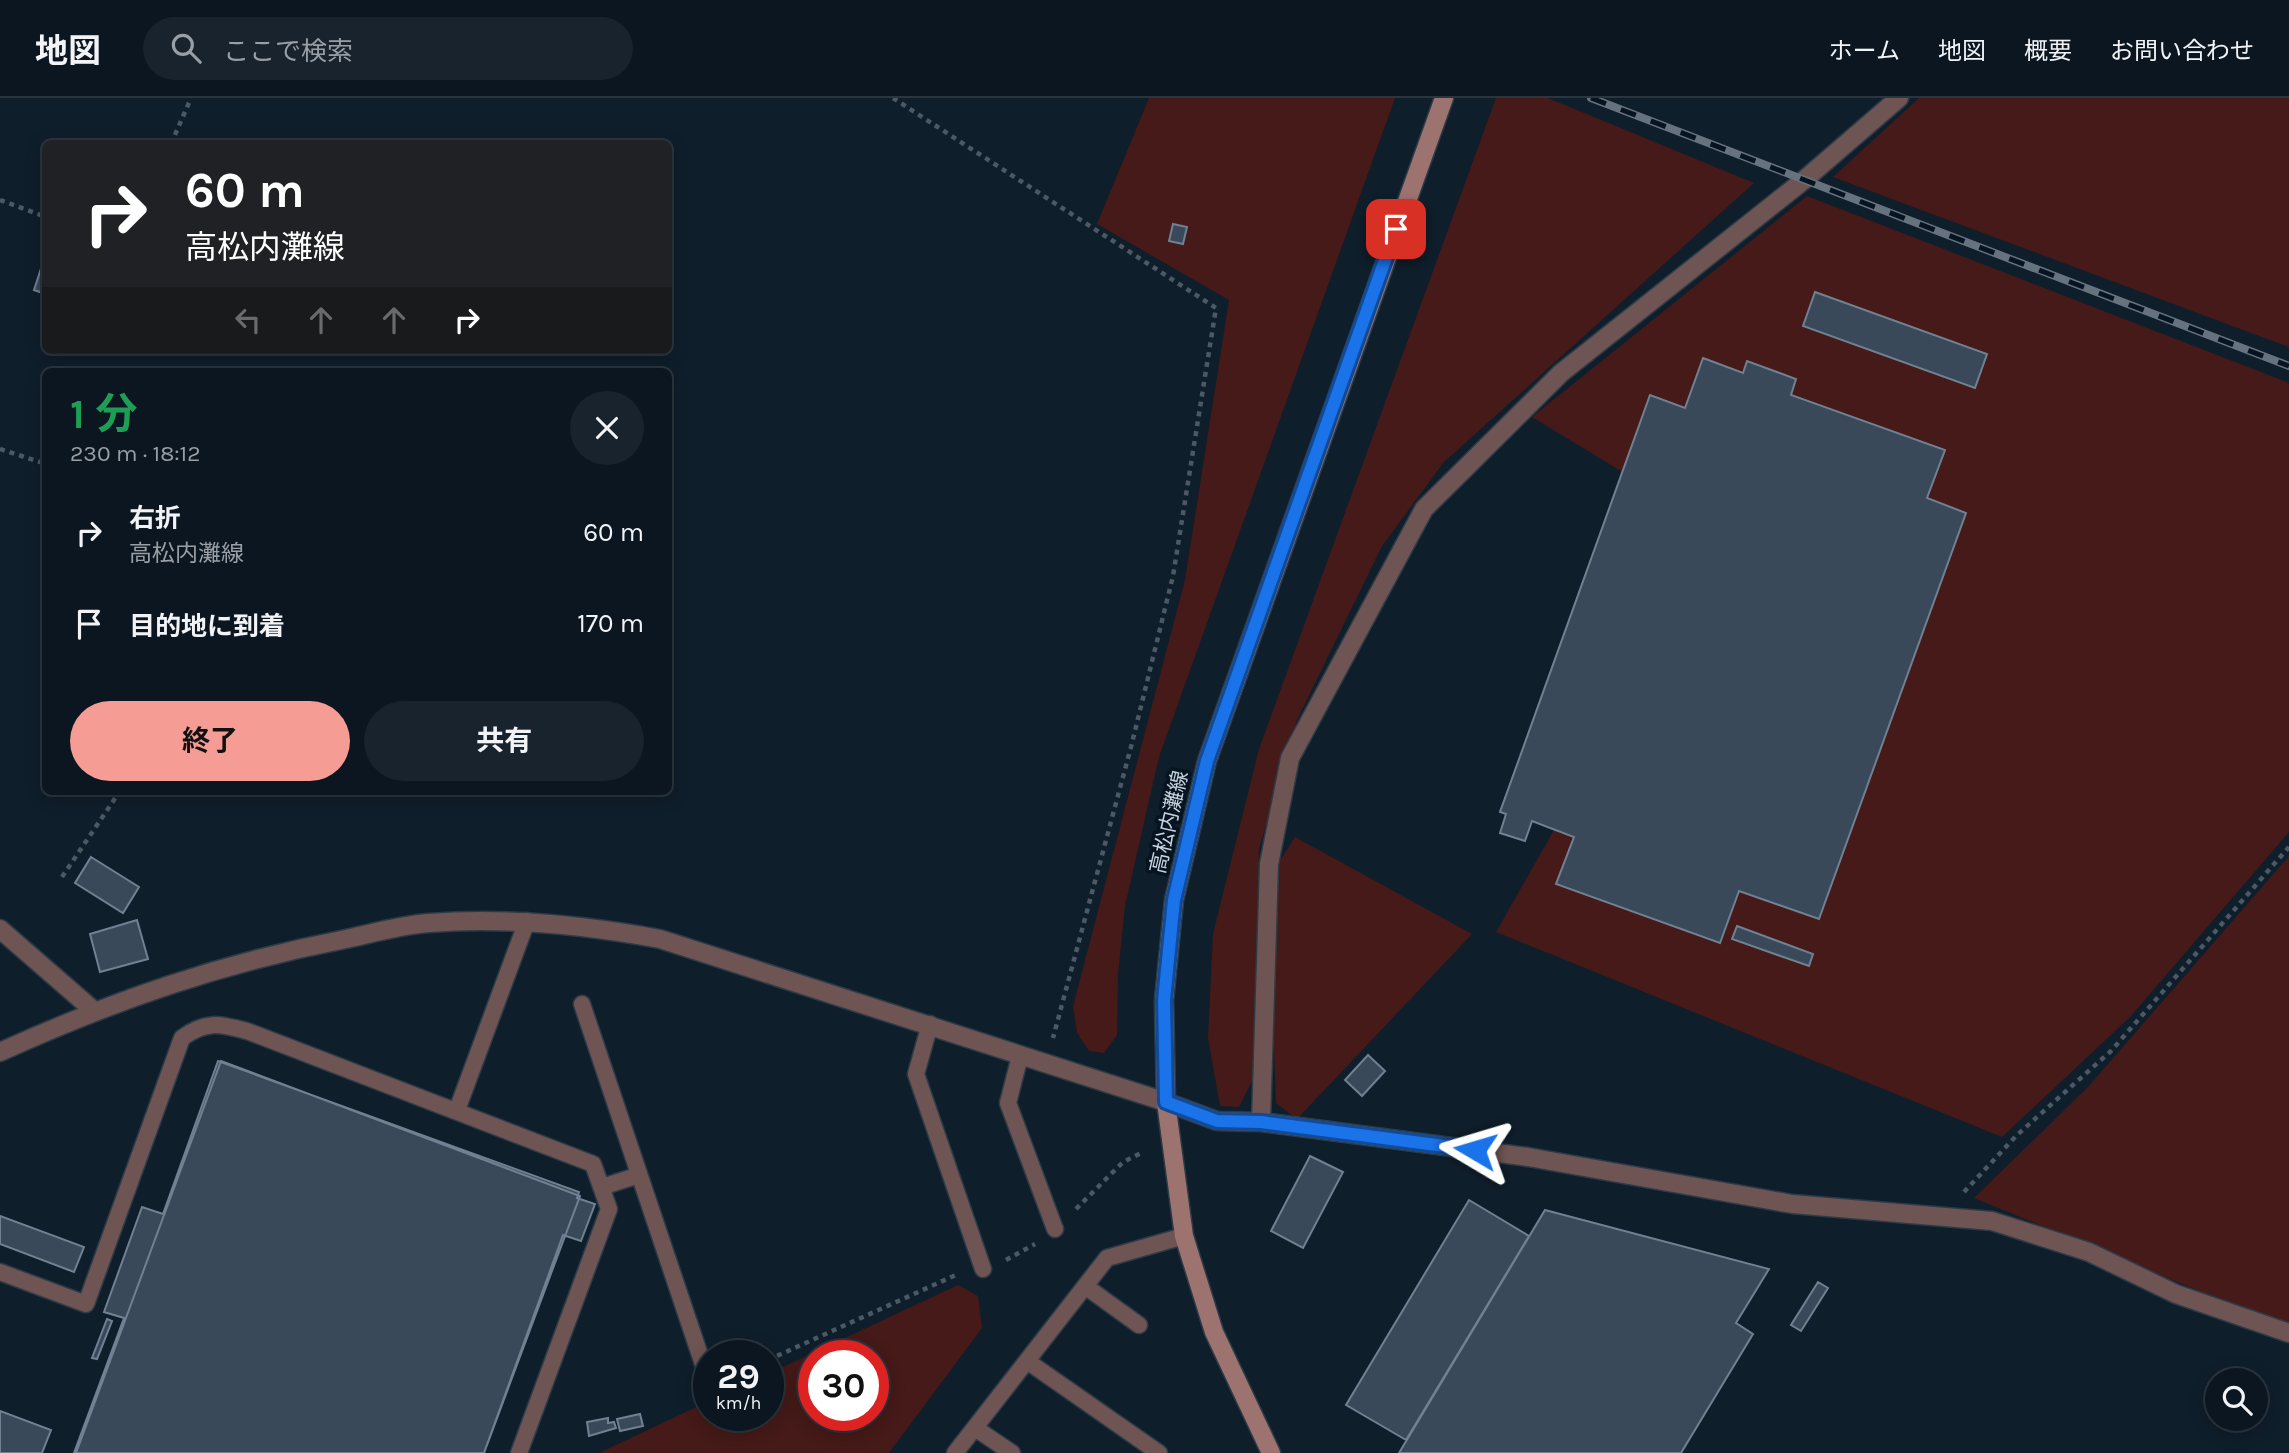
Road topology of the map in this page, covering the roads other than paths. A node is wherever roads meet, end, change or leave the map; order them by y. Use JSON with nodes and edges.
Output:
{"nodes":[{"id":1,"x":1899,"y":98,"type":"edge"},
{"id":2,"x":1442,"y":102,"type":"edge"},
{"id":3,"x":527,"y":921,"type":"junction"},
{"id":4,"x":0,"y":929,"type":"edge"},
{"id":5,"x":582,"y":1004,"type":"dead end"},
{"id":6,"x":93,"y":1010,"type":"junction"},
{"id":7,"x":930,"y":1024,"type":"junction"},
{"id":8,"x":0,"y":1052,"type":"edge"},
{"id":9,"x":1020,"y":1056,"type":"junction"},
{"id":10,"x":1166,"y":1102,"type":"junction"},
{"id":11,"x":457,"y":1110,"type":"junction"},
{"id":12,"x":1261,"y":1122,"type":"junction"},
{"id":13,"x":639,"y":1175,"type":"junction"},
{"id":14,"x":602,"y":1187,"type":"junction"},
{"id":15,"x":1055,"y":1229,"type":"dead end"},
{"id":16,"x":1184,"y":1237,"type":"junction"},
{"id":17,"x":983,"y":1269,"type":"dead end"},
{"id":18,"x":0,"y":1272,"type":"edge"},
{"id":19,"x":1085,"y":1286,"type":"junction"},
{"id":20,"x":1139,"y":1325,"type":"dead end"},
{"id":21,"x":2289,"y":1333,"type":"edge"},
{"id":22,"x":695,"y":1340,"type":"edge"},
{"id":23,"x":1027,"y":1361,"type":"junction"},
{"id":24,"x":975,"y":1427,"type":"junction"},
{"id":25,"x":519,"y":1453,"type":"edge"},
{"id":26,"x":955,"y":1453,"type":"edge"},
{"id":27,"x":1012,"y":1453,"type":"edge"},
{"id":28,"x":1159,"y":1453,"type":"edge"},
{"id":29,"x":1272,"y":1453,"type":"edge"}],
"edges":[{"from":1,"to":12,"type":"street"},
{"from":2,"to":10,"type":"main road","name":"高松内灘線"},
{"from":3,"to":6,"type":"street"},
{"from":3,"to":7,"type":"street"},
{"from":3,"to":11,"type":"lane"},
{"from":4,"to":6,"type":"street"},
{"from":5,"to":13,"type":"lane"},
{"from":6,"to":8,"type":"street"},
{"from":7,"to":9,"type":"street"},
{"from":7,"to":17,"type":"lane"},
{"from":9,"to":10,"type":"street"},
{"from":9,"to":15,"type":"lane"},
{"from":10,"to":12,"type":"street"},
{"from":10,"to":16,"type":"main road","name":"高松内灘線"},
{"from":11,"to":14,"type":"lane"},
{"from":11,"to":18,"type":"lane"},
{"from":12,"to":21,"type":"street"},
{"from":13,"to":14,"type":"lane"},
{"from":13,"to":22,"type":"lane"},
{"from":14,"to":25,"type":"lane"},
{"from":16,"to":19,"type":"lane"},
{"from":16,"to":29,"type":"main road","name":"高松内灘線"},
{"from":19,"to":20,"type":"lane"},
{"from":19,"to":23,"type":"lane"},
{"from":23,"to":24,"type":"lane"},
{"from":23,"to":28,"type":"lane"},
{"from":24,"to":26,"type":"lane"},
{"from":24,"to":27,"type":"lane"}]}
